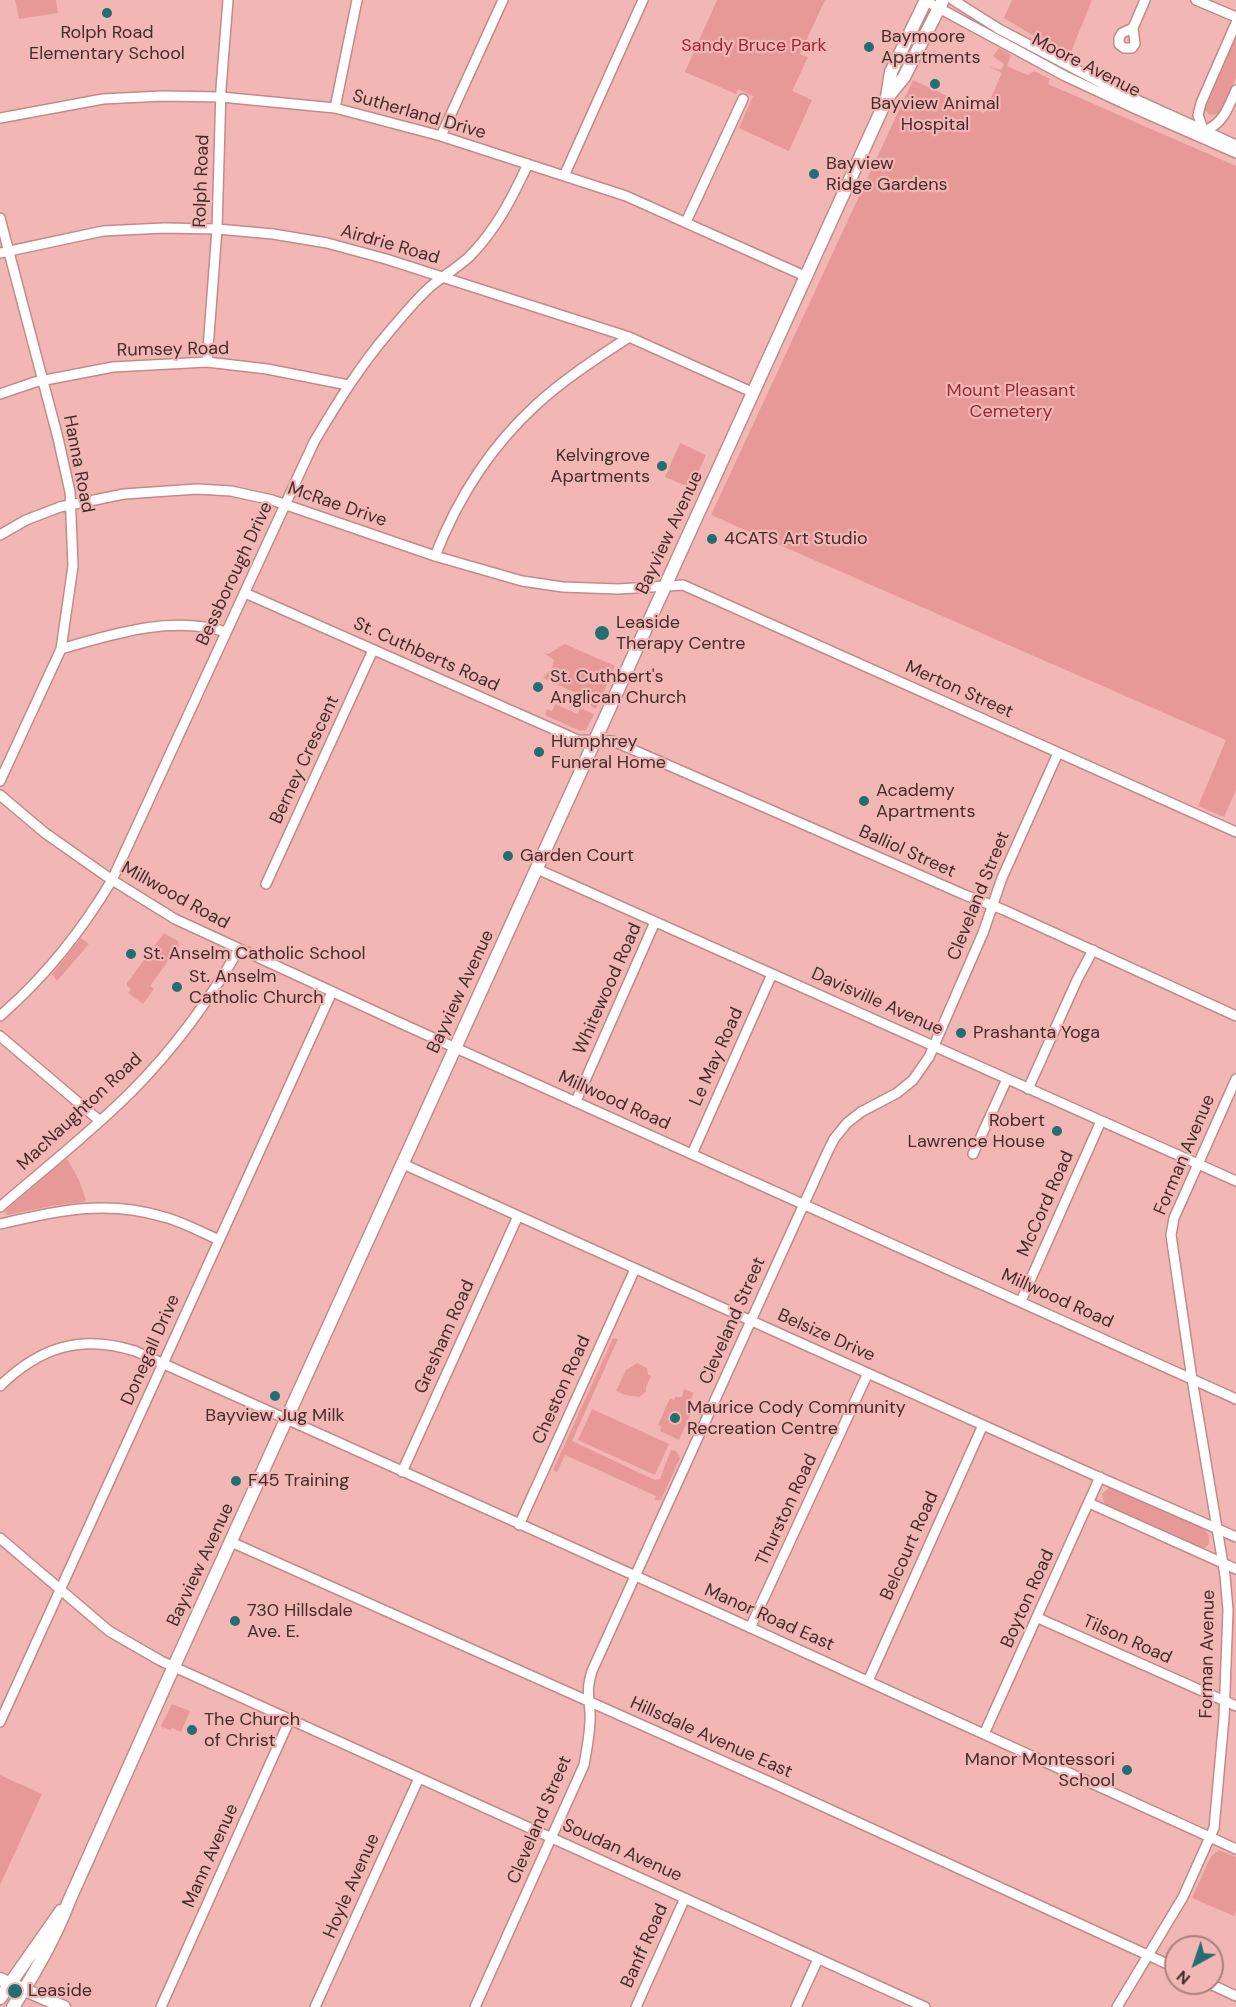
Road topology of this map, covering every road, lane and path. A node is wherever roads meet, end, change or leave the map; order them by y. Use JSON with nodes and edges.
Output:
{"nodes":[{"id":1,"x":228,"y":0,"type":"edge"},
{"id":2,"x":357,"y":0,"type":"edge"},
{"id":3,"x":503,"y":0,"type":"edge"},
{"id":4,"x":643,"y":0,"type":"edge"},
{"id":5,"x":925,"y":0,"type":"edge"},
{"id":6,"x":953,"y":0,"type":"edge"},
{"id":7,"x":1145,"y":0,"type":"edge"},
{"id":8,"x":1196,"y":0,"type":"edge"},
{"id":9,"x":941,"y":4,"type":"edge"},
{"id":10,"x":1236,"y":17,"type":"edge"},
{"id":11,"x":1236,"y":23,"type":"edge"},
{"id":12,"x":1133,"y":28,"type":"dead end"},
{"id":13,"x":1005,"y":38,"type":"junction"},
{"id":14,"x":1236,"y":90,"type":"edge"},
{"id":15,"x":220,"y":97,"type":"junction"},
{"id":16,"x":887,"y":98,"type":"junction"},
{"id":17,"x":743,"y":99,"type":"dead end"},
{"id":18,"x":335,"y":108,"type":"junction"},
{"id":19,"x":0,"y":118,"type":"edge"},
{"id":20,"x":1203,"y":134,"type":"junction"},
{"id":21,"x":441,"y":136,"type":"junction"},
{"id":22,"x":1236,"y":145,"type":"edge"},
{"id":23,"x":1236,"y":153,"type":"edge"},
{"id":24,"x":528,"y":164,"type":"junction"},
{"id":25,"x":564,"y":176,"type":"junction"},
{"id":26,"x":0,"y":218,"type":"edge"},
{"id":27,"x":686,"y":222,"type":"junction"},
{"id":28,"x":217,"y":229,"type":"junction"},
{"id":29,"x":4,"y":252,"type":"edge"},
{"id":30,"x":807,"y":277,"type":"junction"},
{"id":31,"x":444,"y":278,"type":"junction"},
{"id":32,"x":629,"y":337,"type":"junction"},
{"id":33,"x":207,"y":362,"type":"junction"},
{"id":34,"x":42,"y":381,"type":"junction"},
{"id":35,"x":348,"y":385,"type":"junction"},
{"id":36,"x":753,"y":393,"type":"junction"},
{"id":37,"x":0,"y":394,"type":"edge"},
{"id":38,"x":71,"y":504,"type":"junction"},
{"id":39,"x":285,"y":504,"type":"junction"},
{"id":40,"x":0,"y":535,"type":"edge"},
{"id":41,"x":435,"y":556,"type":"junction"},
{"id":42,"x":667,"y":585,"type":"junction"},
{"id":43,"x":245,"y":593,"type":"junction"},
{"id":44,"x":226,"y":632,"type":"junction"},
{"id":45,"x":61,"y":649,"type":"junction"},
{"id":46,"x":373,"y":650,"type":"junction"},
{"id":47,"x":596,"y":740,"type":"junction"},
{"id":48,"x":1058,"y":753,"type":"junction"},
{"id":49,"x":0,"y":781,"type":"edge"},
{"id":50,"x":0,"y":795,"type":"edge"},
{"id":51,"x":1236,"y":832,"type":"edge"},
{"id":52,"x":537,"y":868,"type":"junction"},
{"id":53,"x":112,"y":880,"type":"junction"},
{"id":54,"x":266,"y":884,"type":"dead end"},
{"id":55,"x":993,"y":905,"type":"junction"},
{"id":56,"x":655,"y":922,"type":"junction"},
{"id":57,"x":239,"y":950,"type":"junction"},
{"id":58,"x":1093,"y":950,"type":"junction"},
{"id":59,"x":772,"y":974,"type":"junction"},
{"id":60,"x":332,"y":992,"type":"junction"},
{"id":61,"x":0,"y":1016,"type":"edge"},
{"id":62,"x":1236,"y":1016,"type":"edge"},
{"id":63,"x":0,"y":1036,"type":"edge"},
{"id":64,"x":935,"y":1046,"type":"junction"},
{"id":65,"x":456,"y":1047,"type":"junction"},
{"id":66,"x":1006,"y":1079,"type":"junction"},
{"id":67,"x":1236,"y":1079,"type":"edge"},
{"id":68,"x":1028,"y":1089,"type":"junction"},
{"id":69,"x":576,"y":1101,"type":"junction"},
{"id":70,"x":100,"y":1121,"type":"junction"},
{"id":71,"x":1101,"y":1121,"type":"junction"},
{"id":72,"x":692,"y":1154,"type":"junction"},
{"id":73,"x":973,"y":1154,"type":"dead end"},
{"id":74,"x":403,"y":1164,"type":"junction"},
{"id":75,"x":1198,"y":1165,"type":"junction"},
{"id":76,"x":1236,"y":1181,"type":"edge"},
{"id":77,"x":804,"y":1203,"type":"junction"},
{"id":78,"x":0,"y":1207,"type":"edge"},
{"id":79,"x":518,"y":1216,"type":"junction"},
{"id":80,"x":0,"y":1224,"type":"edge"},
{"id":81,"x":219,"y":1240,"type":"junction"},
{"id":82,"x":635,"y":1269,"type":"junction"},
{"id":83,"x":1021,"y":1301,"type":"junction"},
{"id":84,"x":751,"y":1320,"type":"junction"},
{"id":85,"x":163,"y":1364,"type":"junction"},
{"id":86,"x":868,"y":1373,"type":"junction"},
{"id":87,"x":1192,"y":1379,"type":"junction"},
{"id":88,"x":0,"y":1386,"type":"edge"},
{"id":89,"x":1236,"y":1398,"type":"edge"},
{"id":90,"x":287,"y":1419,"type":"junction"},
{"id":91,"x":983,"y":1425,"type":"junction"},
{"id":92,"x":402,"y":1472,"type":"junction"},
{"id":93,"x":1100,"y":1477,"type":"junction"},
{"id":94,"x":1089,"y":1503,"type":"junction"},
{"id":95,"x":519,"y":1525,"type":"junction"},
{"id":96,"x":1216,"y":1528,"type":"junction"},
{"id":97,"x":1236,"y":1537,"type":"edge"},
{"id":98,"x":0,"y":1538,"type":"edge"},
{"id":99,"x":231,"y":1542,"type":"junction"},
{"id":100,"x":1222,"y":1563,"type":"junction"},
{"id":101,"x":1236,"y":1569,"type":"edge"},
{"id":102,"x":635,"y":1577,"type":"junction"},
{"id":103,"x":60,"y":1590,"type":"junction"},
{"id":104,"x":1038,"y":1618,"type":"junction"},
{"id":105,"x":750,"y":1628,"type":"junction"},
{"id":106,"x":174,"y":1667,"type":"junction"},
{"id":107,"x":868,"y":1681,"type":"junction"},
{"id":108,"x":588,"y":1701,"type":"junction"},
{"id":109,"x":1225,"y":1701,"type":"junction"},
{"id":110,"x":1236,"y":1706,"type":"edge"},
{"id":111,"x":290,"y":1719,"type":"junction"},
{"id":112,"x":0,"y":1722,"type":"edge"},
{"id":113,"x":984,"y":1734,"type":"junction"},
{"id":114,"x":419,"y":1778,"type":"junction"},
{"id":115,"x":1210,"y":1837,"type":"junction"},
{"id":116,"x":552,"y":1838,"type":"junction"},
{"id":117,"x":1236,"y":1849,"type":"edge"},
{"id":118,"x":685,"y":1898,"type":"junction"},
{"id":119,"x":69,"y":1901,"type":"junction"},
{"id":120,"x":1148,"y":1955,"type":"junction"},
{"id":121,"x":818,"y":1959,"type":"junction"},
{"id":122,"x":1164,"y":1962,"type":"edge"},
{"id":123,"x":6,"y":1981,"type":"edge"},
{"id":124,"x":24,"y":1989,"type":"junction"},
{"id":125,"x":0,"y":1998,"type":"edge"},
{"id":126,"x":13,"y":2007,"type":"edge"},
{"id":127,"x":64,"y":2007,"type":"edge"},
{"id":128,"x":161,"y":2007,"type":"edge"},
{"id":129,"x":315,"y":2007,"type":"edge"},
{"id":130,"x":475,"y":2007,"type":"edge"},
{"id":131,"x":636,"y":2007,"type":"edge"},
{"id":132,"x":796,"y":2007,"type":"edge"},
{"id":133,"x":925,"y":2007,"type":"edge"},
{"id":134,"x":1117,"y":2007,"type":"edge"}],
"edges":[{"from":1,"to":15,"type":"street","name":"Rolph Road"},
{"from":2,"to":18,"type":"street"},
{"from":3,"to":21,"type":"street"},
{"from":4,"to":25,"type":"street"},
{"from":5,"to":9,"type":"street","name":"Moore Avenue"},
{"from":5,"to":16,"type":"main road","name":"Bayview Avenue"},
{"from":6,"to":13,"type":"street","name":"Moore Avenue"},
{"from":7,"to":12,"type":"street"},
{"from":8,"to":10,"type":"street"},
{"from":9,"to":13,"type":"street","name":"Moore Avenue"},
{"from":9,"to":16,"type":"main road","name":"Bayview Avenue"},
{"from":11,"to":20,"type":"street"},
{"from":13,"to":20,"type":"street","name":"Moore Avenue"},
{"from":14,"to":20,"type":"street"},
{"from":15,"to":18,"type":"street","name":"Sutherland Drive"},
{"from":15,"to":19,"type":"street","name":"Sutherland Drive"},
{"from":15,"to":28,"type":"street","name":"Rolph Road"},
{"from":16,"to":30,"type":"main road","name":"Bayview Avenue"},
{"from":17,"to":27,"type":"street"},
{"from":18,"to":21,"type":"street","name":"Sutherland Drive"},
{"from":20,"to":22,"type":"street","name":"Moore Avenue"},
{"from":20,"to":23,"type":"street","name":"Moore Avenue"},
{"from":21,"to":24,"type":"street","name":"Sutherland Drive"},
{"from":24,"to":25,"type":"street","name":"Sutherland Drive"},
{"from":24,"to":31,"type":"street","name":"Bessborough Drive"},
{"from":25,"to":27,"type":"street","name":"Sutherland Drive"},
{"from":26,"to":29,"type":"street","name":"Hanna Road"},
{"from":27,"to":30,"type":"street","name":"Sutherland Drive"},
{"from":28,"to":29,"type":"street","name":"Airdrie Road"},
{"from":28,"to":31,"type":"street","name":"Airdrie Road"},
{"from":28,"to":33,"type":"street","name":"Rolph Road"},
{"from":29,"to":34,"type":"street","name":"Hanna Road"},
{"from":30,"to":36,"type":"main road","name":"Bayview Avenue"},
{"from":31,"to":32,"type":"street","name":"Airdrie Road"},
{"from":31,"to":35,"type":"street","name":"Bessborough Drive"},
{"from":32,"to":36,"type":"street","name":"Airdrie Road"},
{"from":32,"to":41,"type":"street"},
{"from":33,"to":34,"type":"street","name":"Rumsey Road"},
{"from":33,"to":35,"type":"street","name":"Rumsey Road"},
{"from":34,"to":37,"type":"street","name":"Rumsey Road"},
{"from":34,"to":38,"type":"street","name":"Hanna Road"},
{"from":35,"to":39,"type":"street","name":"Bessborough Drive"},
{"from":36,"to":42,"type":"main road","name":"Bayview Avenue"},
{"from":38,"to":39,"type":"street","name":"McRae Drive"},
{"from":38,"to":40,"type":"street","name":"McRae Drive"},
{"from":38,"to":45,"type":"street","name":"Hanna Road"},
{"from":39,"to":41,"type":"street","name":"McRae Drive"},
{"from":39,"to":43,"type":"street","name":"Bessborough Drive"},
{"from":41,"to":42,"type":"street","name":"McRae Drive"},
{"from":42,"to":47,"type":"main road","name":"Bayview Avenue"},
{"from":42,"to":48,"type":"street","name":"Merton Street"},
{"from":43,"to":44,"type":"street","name":"Bessborough Drive"},
{"from":43,"to":46,"type":"street","name":"St. Cuthberts Road"},
{"from":44,"to":45,"type":"street"},
{"from":44,"to":53,"type":"street","name":"Bessborough Drive"},
{"from":45,"to":49,"type":"street","name":"Hanna Road"},
{"from":46,"to":47,"type":"street","name":"St. Cuthberts Road"},
{"from":46,"to":54,"type":"street","name":"Berney Crescent"},
{"from":47,"to":52,"type":"main road","name":"Bayview Avenue"},
{"from":47,"to":55,"type":"street","name":"Balliol Street"},
{"from":48,"to":51,"type":"street","name":"Merton Street"},
{"from":48,"to":55,"type":"street","name":"Cleveland Street"},
{"from":50,"to":53,"type":"street","name":"Millwood Road"},
{"from":52,"to":56,"type":"street","name":"Davisville Avenue"},
{"from":52,"to":65,"type":"main road","name":"Bayview Avenue"},
{"from":53,"to":57,"type":"street","name":"Millwood Road"},
{"from":53,"to":61,"type":"street","name":"Bessborough Drive"},
{"from":55,"to":58,"type":"street","name":"Balliol Street"},
{"from":55,"to":64,"type":"street","name":"Cleveland Street"},
{"from":56,"to":59,"type":"street","name":"Davisville Avenue"},
{"from":56,"to":69,"type":"street","name":"Whitewood Road"},
{"from":57,"to":60,"type":"street","name":"Millwood Road"},
{"from":57,"to":70,"type":"street","name":"MacNaughton Road"},
{"from":58,"to":62,"type":"street","name":"Balliol Street"},
{"from":58,"to":68,"type":"street"},
{"from":59,"to":64,"type":"street","name":"Davisville Avenue"},
{"from":59,"to":72,"type":"street","name":"Le May Road"},
{"from":60,"to":65,"type":"street","name":"Millwood Road"},
{"from":60,"to":81,"type":"street","name":"Donegall Drive"},
{"from":63,"to":70,"type":"street"},
{"from":64,"to":66,"type":"street","name":"Davisville Avenue"},
{"from":64,"to":77,"type":"street","name":"Cleveland Street"},
{"from":65,"to":69,"type":"street","name":"Millwood Road"},
{"from":65,"to":74,"type":"main road","name":"Bayview Avenue"},
{"from":66,"to":68,"type":"street","name":"Davisville Avenue"},
{"from":66,"to":73,"type":"street"},
{"from":67,"to":75,"type":"street","name":"Forman Avenue"},
{"from":68,"to":71,"type":"street","name":"Davisville Avenue"},
{"from":69,"to":72,"type":"street","name":"Millwood Road"},
{"from":70,"to":78,"type":"street","name":"MacNaughton Road"},
{"from":71,"to":75,"type":"street","name":"Davisville Avenue"},
{"from":71,"to":83,"type":"street","name":"McCord Road"},
{"from":72,"to":77,"type":"street","name":"Millwood Road"},
{"from":74,"to":79,"type":"street","name":"Belsize Drive"},
{"from":74,"to":90,"type":"main road","name":"Bayview Avenue"},
{"from":75,"to":76,"type":"street","name":"Davisville Avenue"},
{"from":75,"to":87,"type":"street","name":"Forman Avenue"},
{"from":77,"to":83,"type":"street","name":"Millwood Road"},
{"from":77,"to":84,"type":"street","name":"Cleveland Street"},
{"from":79,"to":82,"type":"street","name":"Belsize Drive"},
{"from":79,"to":92,"type":"street","name":"Gresham Road"},
{"from":80,"to":81,"type":"street"},
{"from":81,"to":85,"type":"street","name":"Donegall Drive"},
{"from":82,"to":84,"type":"street","name":"Belsize Drive"},
{"from":82,"to":95,"type":"street","name":"Cheston Road"},
{"from":83,"to":87,"type":"street","name":"Millwood Road"},
{"from":84,"to":86,"type":"street","name":"Belsize Drive"},
{"from":84,"to":102,"type":"street","name":"Cleveland Street"},
{"from":85,"to":88,"type":"street","name":"Manor Road East"},
{"from":85,"to":90,"type":"street","name":"Manor Road East"},
{"from":85,"to":103,"type":"street","name":"Donegall Drive"},
{"from":86,"to":91,"type":"street","name":"Belsize Drive"},
{"from":86,"to":105,"type":"street","name":"Thurston Road"},
{"from":87,"to":89,"type":"street","name":"Millwood Road"},
{"from":87,"to":96,"type":"street","name":"Forman Avenue"},
{"from":90,"to":92,"type":"street","name":"Manor Road East"},
{"from":90,"to":99,"type":"main road","name":"Bayview Avenue"},
{"from":91,"to":93,"type":"street","name":"Belsize Drive"},
{"from":91,"to":107,"type":"street","name":"Belcourt Road"},
{"from":92,"to":95,"type":"street","name":"Manor Road East"},
{"from":93,"to":94,"type":"street","name":"Boyton Road"},
{"from":93,"to":96,"type":"street","name":"Belsize Drive"},
{"from":94,"to":100,"type":"street"},
{"from":94,"to":104,"type":"street","name":"Boyton Road"},
{"from":95,"to":102,"type":"street","name":"Manor Road East"},
{"from":96,"to":97,"type":"street","name":"Belsize Drive"},
{"from":96,"to":100,"type":"street","name":"Forman Avenue"},
{"from":98,"to":103,"type":"street","name":"Soudan Avenue"},
{"from":99,"to":106,"type":"main road","name":"Bayview Avenue"},
{"from":99,"to":108,"type":"street","name":"Hillsdale Avenue East"},
{"from":100,"to":101,"type":"street"},
{"from":100,"to":109,"type":"street","name":"Forman Avenue"},
{"from":102,"to":105,"type":"street","name":"Manor Road East"},
{"from":102,"to":108,"type":"street","name":"Cleveland Street"},
{"from":103,"to":106,"type":"street","name":"Soudan Avenue"},
{"from":103,"to":112,"type":"street","name":"Donegall Drive"},
{"from":104,"to":109,"type":"street","name":"Tilson Road"},
{"from":104,"to":113,"type":"street","name":"Boyton Road"},
{"from":105,"to":107,"type":"street","name":"Manor Road East"},
{"from":106,"to":111,"type":"street","name":"Soudan Avenue"},
{"from":106,"to":119,"type":"main road","name":"Bayview Avenue"},
{"from":107,"to":113,"type":"street","name":"Manor Road East"},
{"from":108,"to":116,"type":"street","name":"Cleveland Street"},
{"from":108,"to":120,"type":"street","name":"Hillsdale Avenue East"},
{"from":109,"to":110,"type":"street","name":"Tilson Road"},
{"from":109,"to":115,"type":"street","name":"Forman Avenue"},
{"from":111,"to":114,"type":"street","name":"Soudan Avenue"},
{"from":111,"to":128,"type":"street","name":"Mann Avenue"},
{"from":113,"to":115,"type":"street","name":"Manor Road East"},
{"from":114,"to":116,"type":"street","name":"Soudan Avenue"},
{"from":114,"to":129,"type":"street","name":"Hoyle Avenue"},
{"from":115,"to":117,"type":"street","name":"Manor Road East"},
{"from":115,"to":120,"type":"street","name":"Forman Avenue"},
{"from":116,"to":118,"type":"street","name":"Soudan Avenue"},
{"from":116,"to":130,"type":"street","name":"Cleveland Street"},
{"from":118,"to":121,"type":"street","name":"Soudan Avenue"},
{"from":118,"to":131,"type":"street","name":"Banff Road"},
{"from":119,"to":123,"type":"main road","name":"Bayview Avenue"},
{"from":119,"to":124,"type":"main road","name":"Bayview Avenue"},
{"from":120,"to":122,"type":"street","name":"Hillsdale Avenue East"},
{"from":120,"to":134,"type":"street","name":"Forman Avenue"},
{"from":121,"to":132,"type":"street"},
{"from":121,"to":133,"type":"street","name":"Soudan Avenue"},
{"from":123,"to":124,"type":"main road"},
{"from":123,"to":125,"type":"main road","name":"Bayview Avenue"},
{"from":124,"to":126,"type":"main road","name":"Bayview Avenue"},
{"from":124,"to":127,"type":"main road"}]}
